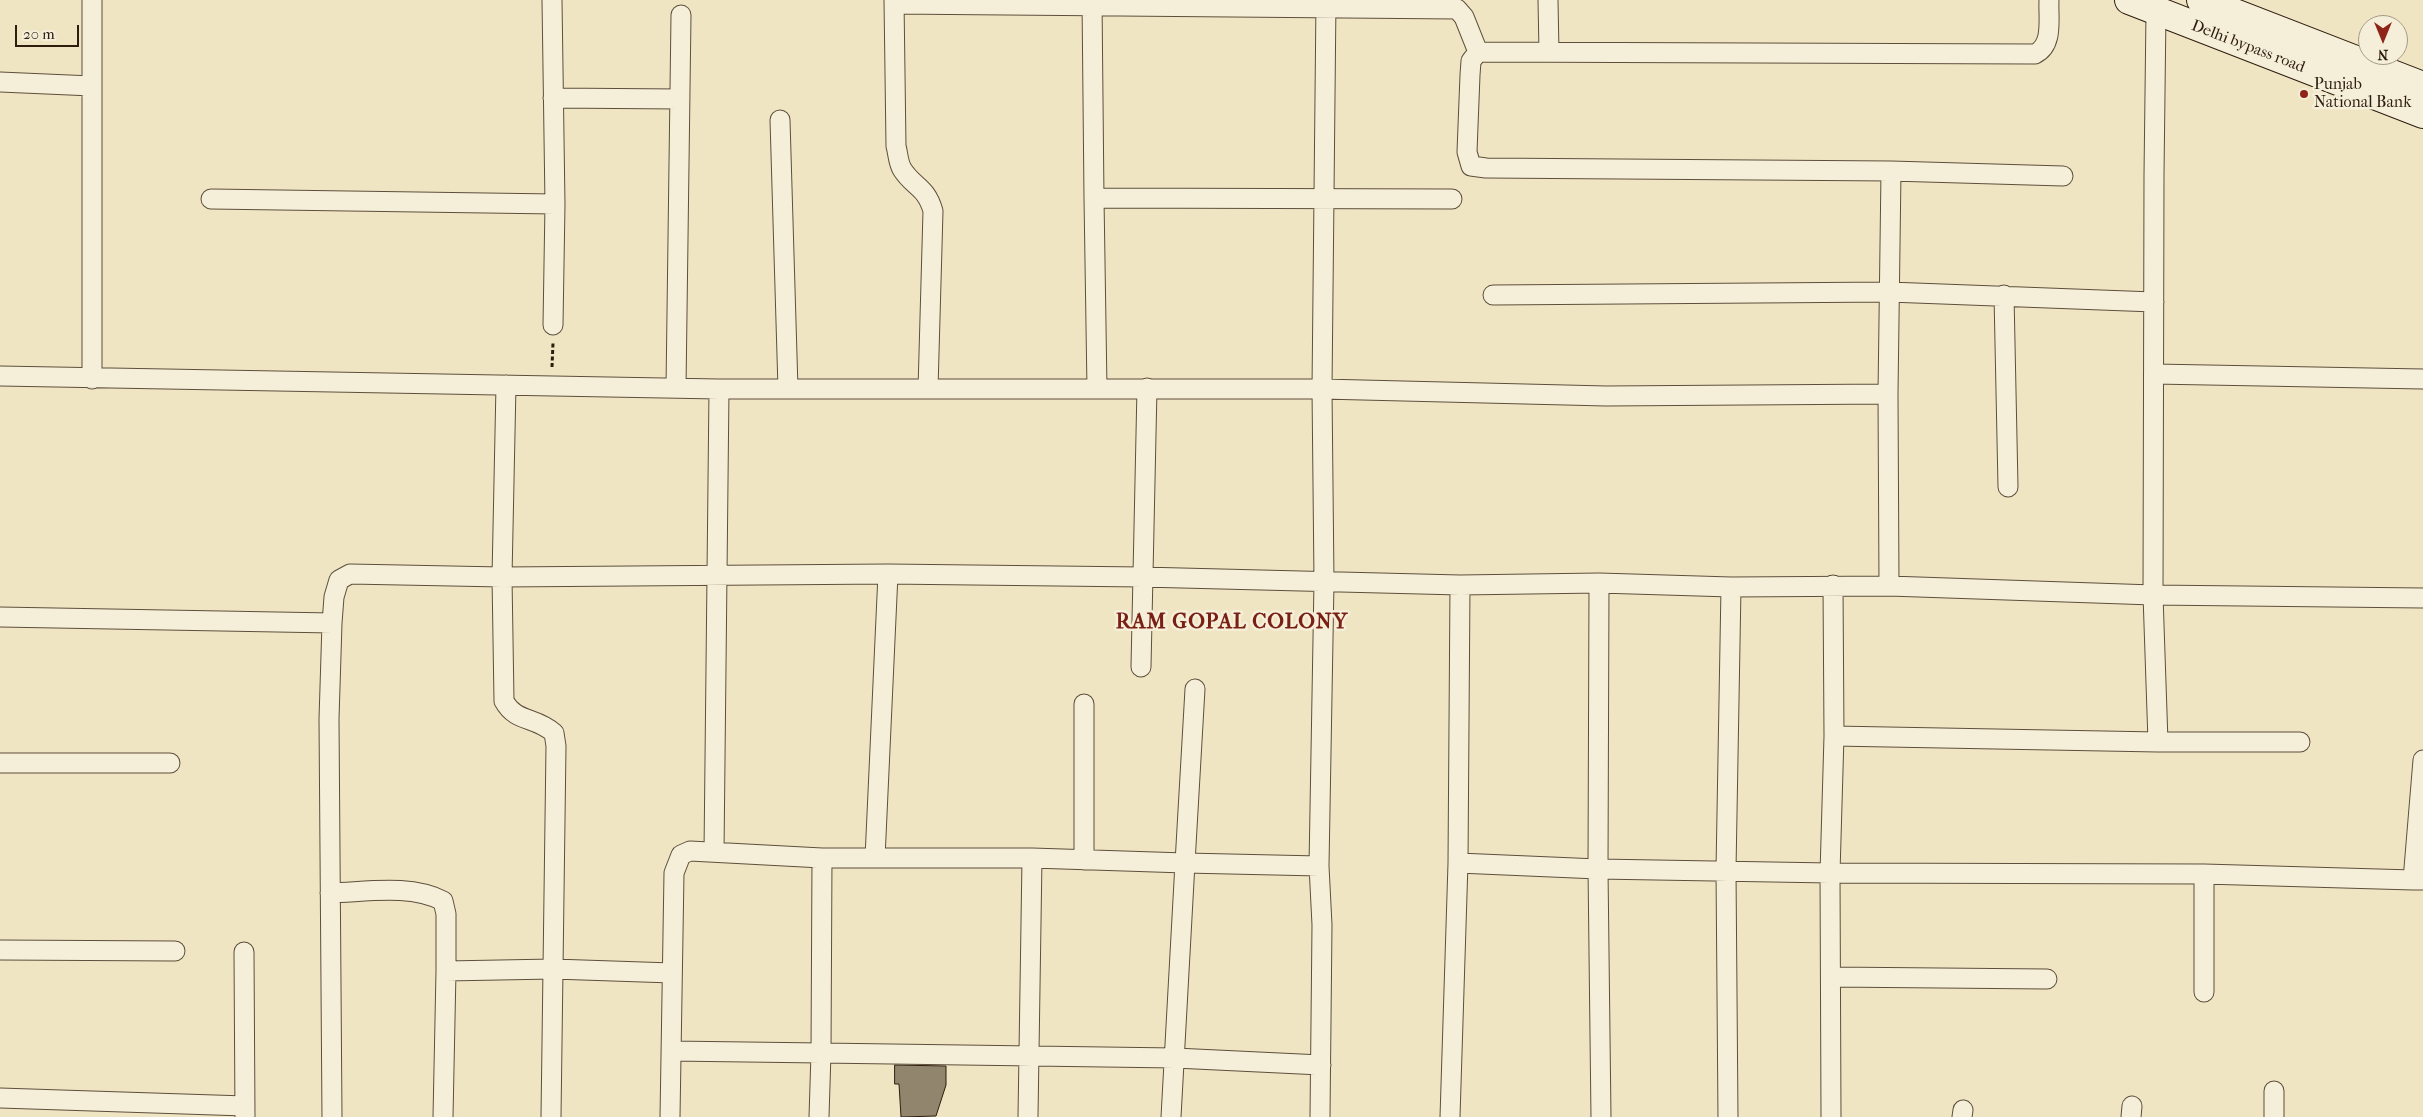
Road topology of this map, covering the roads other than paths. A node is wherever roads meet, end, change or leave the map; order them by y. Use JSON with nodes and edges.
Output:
{"nodes":[{"id":1,"x":92,"y":0,"type":"edge"},
{"id":2,"x":552,"y":0,"type":"edge"},
{"id":3,"x":1548,"y":0,"type":"edge"},
{"id":4,"x":2049,"y":0,"type":"edge"},
{"id":5,"x":2129,"y":0,"type":"edge"},
{"id":6,"x":2201,"y":0,"type":"edge"},
{"id":7,"x":894,"y":2,"type":"edge"},
{"id":8,"x":1092,"y":3,"type":"edge"},
{"id":9,"x":1326,"y":4,"type":"edge"},
{"id":10,"x":2156,"y":12,"type":"junction"},
{"id":11,"x":681,"y":15,"type":"dead end"},
{"id":12,"x":1478,"y":52,"type":"junction"},
{"id":13,"x":1549,"y":52,"type":"junction"},
{"id":14,"x":2358,"y":60,"type":"edge"},
{"id":15,"x":2359,"y":65,"type":"edge"},
{"id":16,"x":2370,"y":65,"type":"edge"},
{"id":17,"x":0,"y":82,"type":"edge"},
{"id":18,"x":92,"y":86,"type":"junction"},
{"id":19,"x":2423,"y":86,"type":"edge"},
{"id":20,"x":2354,"y":87,"type":"junction"},
{"id":21,"x":553,"y":98,"type":"junction"},
{"id":22,"x":680,"y":99,"type":"junction"},
{"id":23,"x":2423,"y":114,"type":"edge"},
{"id":24,"x":780,"y":120,"type":"dead end"},
{"id":25,"x":1891,"y":171,"type":"junction"},
{"id":26,"x":2063,"y":176,"type":"dead end"},
{"id":27,"x":1094,"y":198,"type":"junction"},
{"id":28,"x":211,"y":199,"type":"dead end"},
{"id":29,"x":1452,"y":199,"type":"dead end"},
{"id":30,"x":1325,"y":200,"type":"junction"},
{"id":31,"x":555,"y":204,"type":"junction"},
{"id":32,"x":1889,"y":292,"type":"junction"},
{"id":33,"x":1493,"y":294,"type":"dead end"},
{"id":34,"x":2004,"y":295,"type":"junction"},
{"id":35,"x":2154,"y":302,"type":"junction"},
{"id":36,"x":553,"y":325,"type":"road end"},
{"id":37,"x":2154,"y":374,"type":"junction"},
{"id":38,"x":0,"y":376,"type":"edge"},
{"id":39,"x":92,"y":379,"type":"junction"},
{"id":40,"x":2423,"y":379,"type":"edge"},
{"id":41,"x":506,"y":385,"type":"junction"},
{"id":42,"x":676,"y":388,"type":"junction"},
{"id":43,"x":1147,"y":388,"type":"junction"},
{"id":44,"x":718,"y":389,"type":"junction"},
{"id":45,"x":788,"y":389,"type":"junction"},
{"id":46,"x":928,"y":389,"type":"junction"},
{"id":47,"x":1097,"y":389,"type":"junction"},
{"id":48,"x":1322,"y":389,"type":"junction"},
{"id":49,"x":1888,"y":394,"type":"junction"},
{"id":50,"x":2008,"y":487,"type":"dead end"},
{"id":51,"x":888,"y":574,"type":"junction"},
{"id":52,"x":717,"y":575,"type":"junction"},
{"id":53,"x":502,"y":577,"type":"junction"},
{"id":54,"x":1142,"y":577,"type":"junction"},
{"id":55,"x":1324,"y":582,"type":"junction"},
{"id":56,"x":1599,"y":583,"type":"junction"},
{"id":57,"x":1460,"y":586,"type":"junction"},
{"id":58,"x":1833,"y":586,"type":"junction"},
{"id":59,"x":1889,"y":586,"type":"junction"},
{"id":60,"x":1731,"y":587,"type":"junction"},
{"id":61,"x":2153,"y":595,"type":"junction"},
{"id":62,"x":2423,"y":598,"type":"edge"},
{"id":63,"x":0,"y":616,"type":"edge"},
{"id":64,"x":332,"y":623,"type":"junction"},
{"id":65,"x":1141,"y":667,"type":"dead end"},
{"id":66,"x":1195,"y":689,"type":"dead end"},
{"id":67,"x":1084,"y":704,"type":"dead end"},
{"id":68,"x":1834,"y":736,"type":"junction"},
{"id":69,"x":2158,"y":742,"type":"junction"},
{"id":70,"x":2300,"y":742,"type":"dead end"},
{"id":71,"x":2423,"y":760,"type":"edge"},
{"id":72,"x":0,"y":763,"type":"edge"},
{"id":73,"x":170,"y":763,"type":"dead end"},
{"id":74,"x":714,"y":852,"type":"junction"},
{"id":75,"x":822,"y":858,"type":"junction"},
{"id":76,"x":875,"y":858,"type":"junction"},
{"id":77,"x":1032,"y":858,"type":"junction"},
{"id":78,"x":1084,"y":860,"type":"junction"},
{"id":79,"x":1185,"y":863,"type":"junction"},
{"id":80,"x":1458,"y":863,"type":"junction"},
{"id":81,"x":1319,"y":866,"type":"junction"},
{"id":82,"x":1598,"y":869,"type":"junction"},
{"id":83,"x":1726,"y":870,"type":"junction"},
{"id":84,"x":1830,"y":873,"type":"junction"},
{"id":85,"x":2204,"y":874,"type":"junction"},
{"id":86,"x":2418,"y":880,"type":"edge"},
{"id":87,"x":330,"y":893,"type":"junction"},
{"id":88,"x":0,"y":950,"type":"edge"},
{"id":89,"x":175,"y":951,"type":"dead end"},
{"id":90,"x":244,"y":952,"type":"dead end"},
{"id":91,"x":553,"y":969,"type":"junction"},
{"id":92,"x":446,"y":971,"type":"junction"},
{"id":93,"x":672,"y":973,"type":"junction"},
{"id":94,"x":1832,"y":976,"type":"junction"},
{"id":95,"x":2047,"y":979,"type":"dead end"},
{"id":96,"x":2204,"y":992,"type":"dead end"},
{"id":97,"x":671,"y":1051,"type":"junction"},
{"id":98,"x":821,"y":1054,"type":"junction"},
{"id":99,"x":1029,"y":1057,"type":"junction"},
{"id":100,"x":1175,"y":1058,"type":"junction"},
{"id":101,"x":1321,"y":1065,"type":"junction"},
{"id":102,"x":2274,"y":1091,"type":"dead end"},
{"id":103,"x":0,"y":1098,"type":"edge"},
{"id":104,"x":245,"y":1111,"type":"edge"},
{"id":105,"x":332,"y":1117,"type":"edge"},
{"id":106,"x":443,"y":1117,"type":"edge"},
{"id":107,"x":551,"y":1117,"type":"edge"},
{"id":108,"x":670,"y":1117,"type":"edge"},
{"id":109,"x":819,"y":1117,"type":"edge"},
{"id":110,"x":1028,"y":1117,"type":"edge"},
{"id":111,"x":1171,"y":1117,"type":"edge"},
{"id":112,"x":1320,"y":1117,"type":"edge"},
{"id":113,"x":1450,"y":1117,"type":"edge"},
{"id":114,"x":1601,"y":1117,"type":"edge"},
{"id":115,"x":1728,"y":1117,"type":"edge"},
{"id":116,"x":1831,"y":1117,"type":"edge"},
{"id":117,"x":2274,"y":1117,"type":"edge"}],
"edges":[{"from":1,"to":18,"type":"street"},
{"from":2,"to":21,"type":"street"},
{"from":3,"to":13,"type":"street"},
{"from":4,"to":13,"type":"street"},
{"from":5,"to":10,"type":"main road","name":"Delhi bypass road"},
{"from":6,"to":14,"type":"main road","name":"Delhi bypass road"},
{"from":7,"to":8,"type":"street"},
{"from":7,"to":46,"type":"street"},
{"from":8,"to":9,"type":"street"},
{"from":8,"to":27,"type":"street"},
{"from":9,"to":12,"type":"street"},
{"from":9,"to":30,"type":"street"},
{"from":10,"to":20,"type":"main road","name":"Delhi bypass road"},
{"from":10,"to":35,"type":"street"},
{"from":11,"to":22,"type":"street"},
{"from":12,"to":13,"type":"street"},
{"from":12,"to":25,"type":"street"},
{"from":15,"to":20,"type":"main road"},
{"from":16,"to":19,"type":"main road","name":"Delhi bypass road"},
{"from":17,"to":18,"type":"street"},
{"from":18,"to":39,"type":"street"},
{"from":20,"to":23,"type":"main road","name":"Delhi bypass road"},
{"from":21,"to":22,"type":"street"},
{"from":21,"to":31,"type":"street"},
{"from":22,"to":42,"type":"street"},
{"from":24,"to":45,"type":"street"},
{"from":25,"to":26,"type":"street"},
{"from":25,"to":32,"type":"street"},
{"from":27,"to":30,"type":"street"},
{"from":27,"to":47,"type":"street"},
{"from":28,"to":31,"type":"street"},
{"from":29,"to":30,"type":"street"},
{"from":30,"to":48,"type":"street"},
{"from":31,"to":36,"type":"street"},
{"from":32,"to":33,"type":"street"},
{"from":32,"to":34,"type":"street"},
{"from":32,"to":49,"type":"street"},
{"from":34,"to":35,"type":"street"},
{"from":34,"to":50,"type":"street"},
{"from":35,"to":37,"type":"street"},
{"from":37,"to":40,"type":"street"},
{"from":37,"to":61,"type":"street"},
{"from":38,"to":39,"type":"street"},
{"from":39,"to":41,"type":"street"},
{"from":41,"to":42,"type":"street"},
{"from":41,"to":53,"type":"street"},
{"from":42,"to":44,"type":"street"},
{"from":43,"to":47,"type":"street"},
{"from":43,"to":48,"type":"street"},
{"from":43,"to":54,"type":"street"},
{"from":44,"to":45,"type":"street"},
{"from":44,"to":52,"type":"street"},
{"from":45,"to":46,"type":"street"},
{"from":46,"to":47,"type":"street"},
{"from":48,"to":49,"type":"street"},
{"from":48,"to":55,"type":"street"},
{"from":49,"to":59,"type":"street"},
{"from":51,"to":52,"type":"street"},
{"from":51,"to":54,"type":"street"},
{"from":51,"to":76,"type":"street"},
{"from":52,"to":53,"type":"street"},
{"from":52,"to":74,"type":"street"},
{"from":53,"to":64,"type":"street"},
{"from":53,"to":91,"type":"street"},
{"from":54,"to":55,"type":"street"},
{"from":54,"to":65,"type":"street"},
{"from":55,"to":57,"type":"street"},
{"from":55,"to":81,"type":"street"},
{"from":56,"to":57,"type":"street"},
{"from":56,"to":60,"type":"street"},
{"from":56,"to":82,"type":"street"},
{"from":57,"to":80,"type":"street"},
{"from":58,"to":59,"type":"street"},
{"from":58,"to":60,"type":"street"},
{"from":58,"to":68,"type":"street"},
{"from":59,"to":61,"type":"street"},
{"from":60,"to":83,"type":"street"},
{"from":61,"to":62,"type":"street"},
{"from":61,"to":69,"type":"street"},
{"from":63,"to":64,"type":"street"},
{"from":64,"to":87,"type":"street"},
{"from":66,"to":79,"type":"street"},
{"from":67,"to":78,"type":"street"},
{"from":68,"to":69,"type":"street"},
{"from":68,"to":84,"type":"street"},
{"from":69,"to":70,"type":"street"},
{"from":71,"to":86,"type":"street"},
{"from":72,"to":73,"type":"street"},
{"from":74,"to":75,"type":"street"},
{"from":74,"to":93,"type":"street"},
{"from":75,"to":76,"type":"street"},
{"from":75,"to":98,"type":"street"},
{"from":76,"to":77,"type":"street"},
{"from":77,"to":78,"type":"street"},
{"from":77,"to":99,"type":"street"},
{"from":78,"to":79,"type":"street"},
{"from":79,"to":81,"type":"street"},
{"from":79,"to":100,"type":"street"},
{"from":80,"to":82,"type":"street"},
{"from":80,"to":113,"type":"street"},
{"from":81,"to":101,"type":"street"},
{"from":82,"to":83,"type":"street"},
{"from":82,"to":114,"type":"street"},
{"from":83,"to":84,"type":"street"},
{"from":83,"to":115,"type":"street"},
{"from":84,"to":85,"type":"street"},
{"from":84,"to":94,"type":"street"},
{"from":85,"to":86,"type":"street"},
{"from":85,"to":96,"type":"street"},
{"from":87,"to":92,"type":"street"},
{"from":87,"to":105,"type":"street"},
{"from":88,"to":89,"type":"street"},
{"from":90,"to":104,"type":"street"},
{"from":91,"to":92,"type":"street"},
{"from":91,"to":93,"type":"street"},
{"from":91,"to":107,"type":"street"},
{"from":92,"to":106,"type":"street"},
{"from":93,"to":97,"type":"street"},
{"from":94,"to":95,"type":"street"},
{"from":94,"to":116,"type":"street"},
{"from":97,"to":98,"type":"street"},
{"from":97,"to":108,"type":"street"},
{"from":98,"to":99,"type":"street"},
{"from":98,"to":109,"type":"street"},
{"from":99,"to":100,"type":"street"},
{"from":99,"to":110,"type":"street"},
{"from":100,"to":101,"type":"street"},
{"from":100,"to":111,"type":"street"},
{"from":101,"to":112,"type":"street"},
{"from":102,"to":117,"type":"street"},
{"from":103,"to":104,"type":"street"}]}
